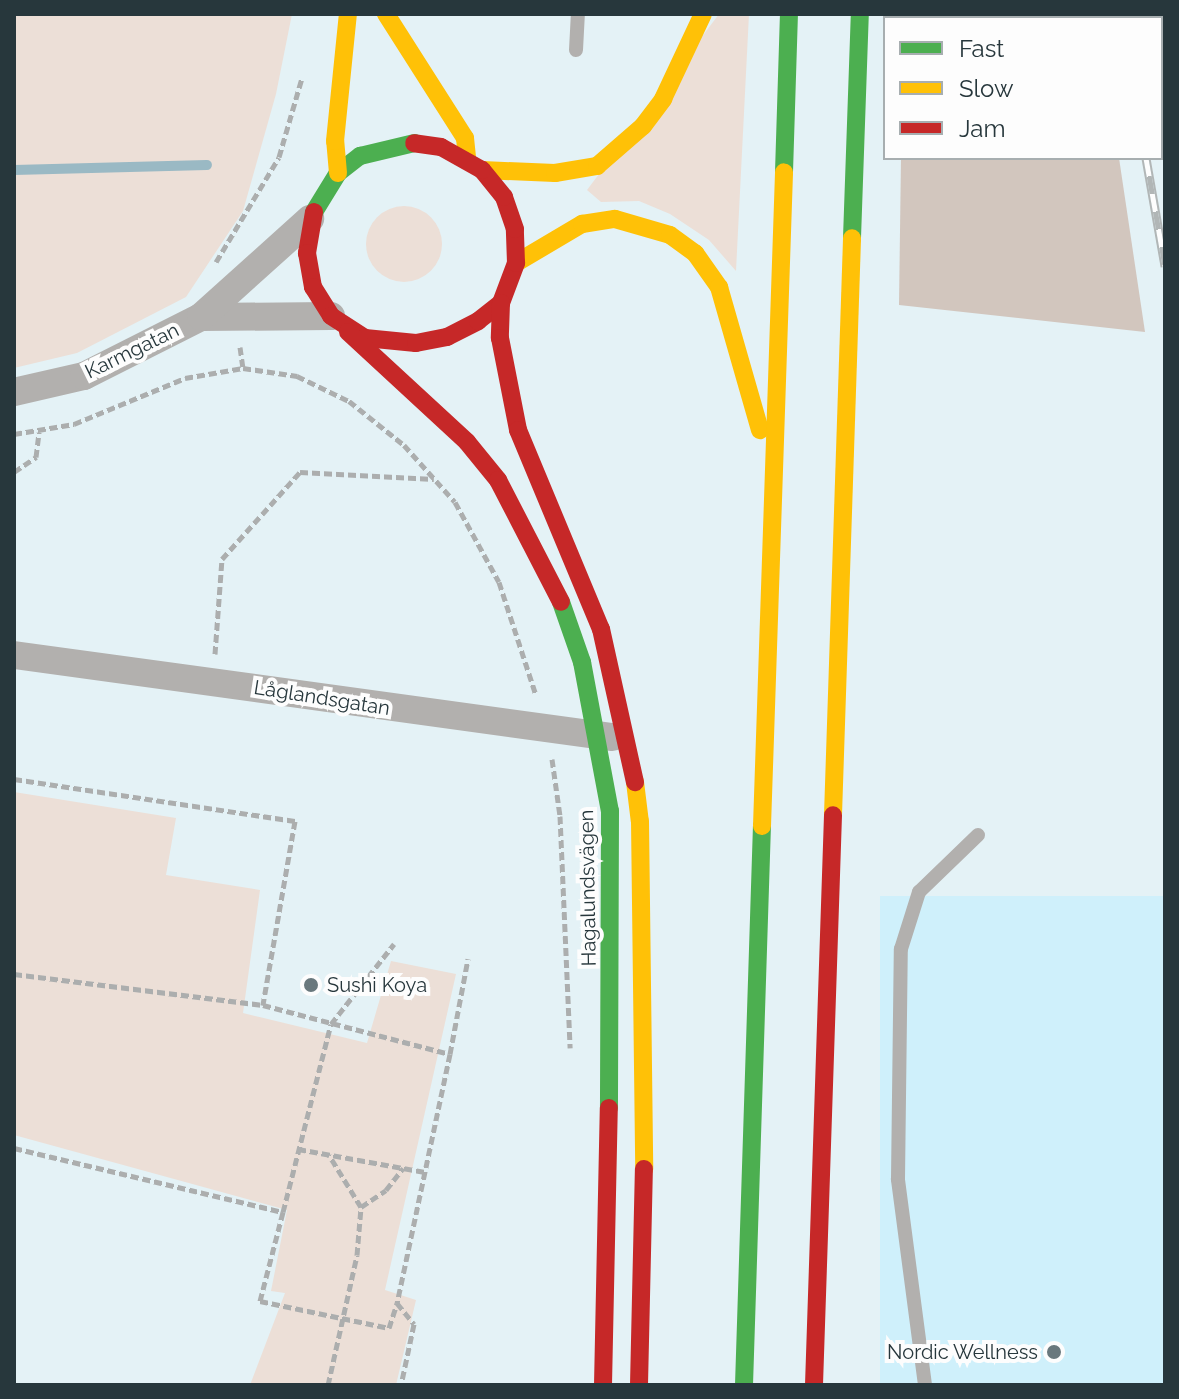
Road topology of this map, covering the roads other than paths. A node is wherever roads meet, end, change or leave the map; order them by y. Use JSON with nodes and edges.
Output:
{"nodes":[{"id":1,"x":348,"y":14,"type":"edge"},
{"id":2,"x":386,"y":14,"type":"edge"},
{"id":3,"x":578,"y":14,"type":"edge"},
{"id":4,"x":703,"y":14,"type":"edge"},
{"id":5,"x":789,"y":14,"type":"edge"},
{"id":6,"x":860,"y":14,"type":"edge"},
{"id":7,"x":576,"y":50,"type":"dead end"},
{"id":8,"x":467,"y":158,"type":"junction"},
{"id":9,"x":482,"y":170,"type":"junction"},
{"id":10,"x":338,"y":173,"type":"junction"},
{"id":11,"x":310,"y":219,"type":"junction"},
{"id":12,"x":516,"y":263,"type":"junction"},
{"id":13,"x":501,"y":303,"type":"junction"},
{"id":14,"x":231,"y":307,"type":"junction"},
{"id":15,"x":340,"y":324,"type":"junction"},
{"id":16,"x":14,"y":392,"type":"edge"},
{"id":17,"x":773,"y":479,"type":"junction"},
{"id":18,"x":14,"y":655,"type":"edge"},
{"id":19,"x":597,"y":736,"type":"junction"},
{"id":20,"x":629,"y":738,"type":"junction"},
{"id":21,"x":978,"y":835,"type":"dead end"},
{"id":22,"x":603,"y":1385,"type":"edge"},
{"id":23,"x":639,"y":1385,"type":"edge"},
{"id":24,"x":744,"y":1385,"type":"edge"},
{"id":25,"x":814,"y":1385,"type":"edge"},
{"id":26,"x":925,"y":1385,"type":"edge"}],
"edges":[{"from":1,"to":10,"type":"main road"},
{"from":2,"to":8,"type":"main road"},
{"from":3,"to":7,"type":"lane"},
{"from":4,"to":9,"type":"main road"},
{"from":5,"to":17,"type":"main road"},
{"from":6,"to":25,"type":"main road"},
{"from":8,"to":9,"type":"main road","name":"Hagalundsvägen"},
{"from":8,"to":10,"type":"main road","name":"Hagalundsvägen"},
{"from":9,"to":12,"type":"main road","name":"Hagalundsvägen"},
{"from":10,"to":11,"type":"main road","name":"Hagalundsvägen"},
{"from":11,"to":14,"type":"street"},
{"from":11,"to":15,"type":"main road","name":"Hagalundsvägen"},
{"from":12,"to":13,"type":"main road","name":"Hagalundsvägen"},
{"from":12,"to":17,"type":"main road"},
{"from":13,"to":15,"type":"main road"},
{"from":13,"to":20,"type":"main road","name":"Hagalundsvägen"},
{"from":14,"to":15,"type":"street","name":"Karmgatan"},
{"from":14,"to":16,"type":"street","name":"Karmgatan"},
{"from":15,"to":19,"type":"main road","name":"Hagalundsvägen"},
{"from":17,"to":24,"type":"main road"},
{"from":18,"to":19,"type":"street","name":"Låglandsgatan"},
{"from":19,"to":20,"type":"street","name":"Låglandsgatan"},
{"from":19,"to":22,"type":"main road","name":"Hagalundsvägen"},
{"from":20,"to":23,"type":"main road","name":"Hagalundsvägen"},
{"from":21,"to":26,"type":"lane"}]}
